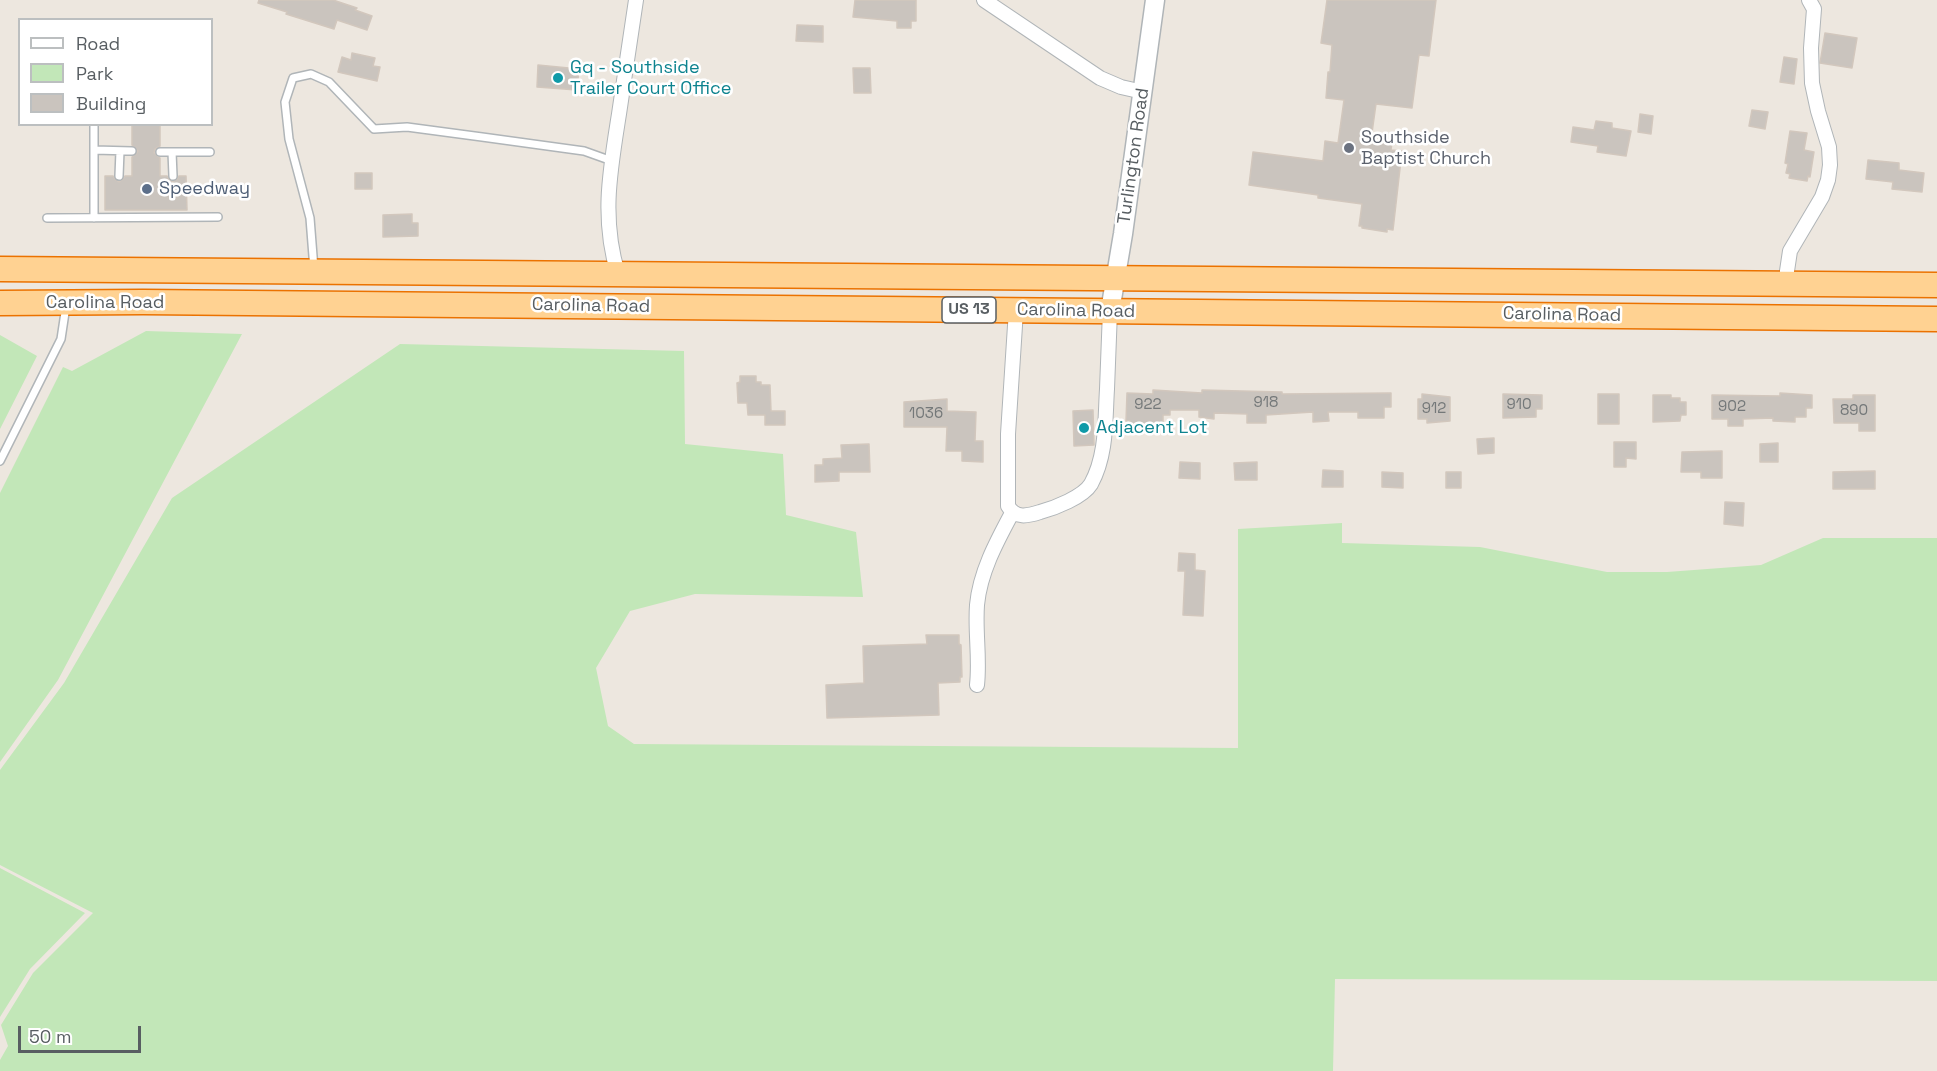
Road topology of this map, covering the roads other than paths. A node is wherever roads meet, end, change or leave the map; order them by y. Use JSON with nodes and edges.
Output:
{"nodes":[{"id":1,"x":636,"y":0,"type":"edge"},
{"id":2,"x":984,"y":0,"type":"edge"},
{"id":3,"x":1155,"y":0,"type":"edge"},
{"id":4,"x":1809,"y":0,"type":"edge"},
{"id":5,"x":1143,"y":92,"type":"junction"},
{"id":6,"x":94,"y":126,"type":"edge"},
{"id":7,"x":94,"y":150,"type":"junction"},
{"id":8,"x":120,"y":151,"type":"junction"},
{"id":9,"x":132,"y":151,"type":"dead end"},
{"id":10,"x":160,"y":152,"type":"dead end"},
{"id":11,"x":172,"y":152,"type":"junction"},
{"id":12,"x":210,"y":152,"type":"dead end"},
{"id":13,"x":612,"y":162,"type":"junction"},
{"id":14,"x":119,"y":176,"type":"dead end"},
{"id":15,"x":173,"y":176,"type":"dead end"},
{"id":16,"x":47,"y":218,"type":"dead end"},
{"id":17,"x":94,"y":218,"type":"junction"},
{"id":18,"x":218,"y":218,"type":"dead end"},
{"id":19,"x":0,"y":269,"type":"edge"},
{"id":20,"x":46,"y":269,"type":"junction"},
{"id":21,"x":315,"y":271,"type":"junction"},
{"id":22,"x":618,"y":274,"type":"junction"},
{"id":23,"x":1116,"y":278,"type":"junction"},
{"id":24,"x":1787,"y":284,"type":"junction"},
{"id":25,"x":1937,"y":285,"type":"edge"},
{"id":26,"x":0,"y":303,"type":"edge"},
{"id":27,"x":56,"y":303,"type":"junction"},
{"id":28,"x":1016,"y":310,"type":"junction"},
{"id":29,"x":1110,"y":311,"type":"junction"},
{"id":30,"x":1937,"y":319,"type":"edge"},
{"id":31,"x":0,"y":461,"type":"edge"},
{"id":32,"x":1012,"y":513,"type":"junction"},
{"id":33,"x":977,"y":685,"type":"dead end"}],
"edges":[{"from":1,"to":13,"type":"street"},
{"from":2,"to":5,"type":"street"},
{"from":3,"to":5,"type":"street","name":"Turlington Road"},
{"from":4,"to":24,"type":"street"},
{"from":5,"to":23,"type":"street","name":"Turlington Road"},
{"from":6,"to":7,"type":"lane"},
{"from":7,"to":8,"type":"lane"},
{"from":7,"to":17,"type":"lane"},
{"from":8,"to":9,"type":"lane"},
{"from":8,"to":14,"type":"lane"},
{"from":10,"to":11,"type":"lane"},
{"from":11,"to":12,"type":"lane"},
{"from":11,"to":15,"type":"lane"},
{"from":13,"to":21,"type":"lane"},
{"from":13,"to":22,"type":"street"},
{"from":16,"to":17,"type":"lane"},
{"from":17,"to":18,"type":"lane"},
{"from":19,"to":20,"type":"highway","name":"Carolina Road","number":"US 13"},
{"from":20,"to":21,"type":"highway","name":"Carolina Road","number":"US 13"},
{"from":20,"to":27,"type":"highway"},
{"from":21,"to":22,"type":"highway","name":"Carolina Road","number":"US 13"},
{"from":22,"to":23,"type":"highway","name":"Carolina Road","number":"US 13"},
{"from":23,"to":24,"type":"highway","name":"Carolina Road","number":"US 13"},
{"from":23,"to":29,"type":"street","name":"Turlington Road"},
{"from":24,"to":25,"type":"highway","name":"Carolina Road","number":"US 13"},
{"from":26,"to":27,"type":"highway","name":"Carolina Road","number":"US 13"},
{"from":27,"to":28,"type":"highway","name":"Carolina Road","number":"US 13"},
{"from":27,"to":31,"type":"lane"},
{"from":28,"to":29,"type":"highway","name":"Carolina Road","number":"US 13"},
{"from":28,"to":32,"type":"street"},
{"from":29,"to":30,"type":"highway","name":"Carolina Road","number":"US 13"},
{"from":29,"to":32,"type":"street"},
{"from":32,"to":33,"type":"street"}]}
